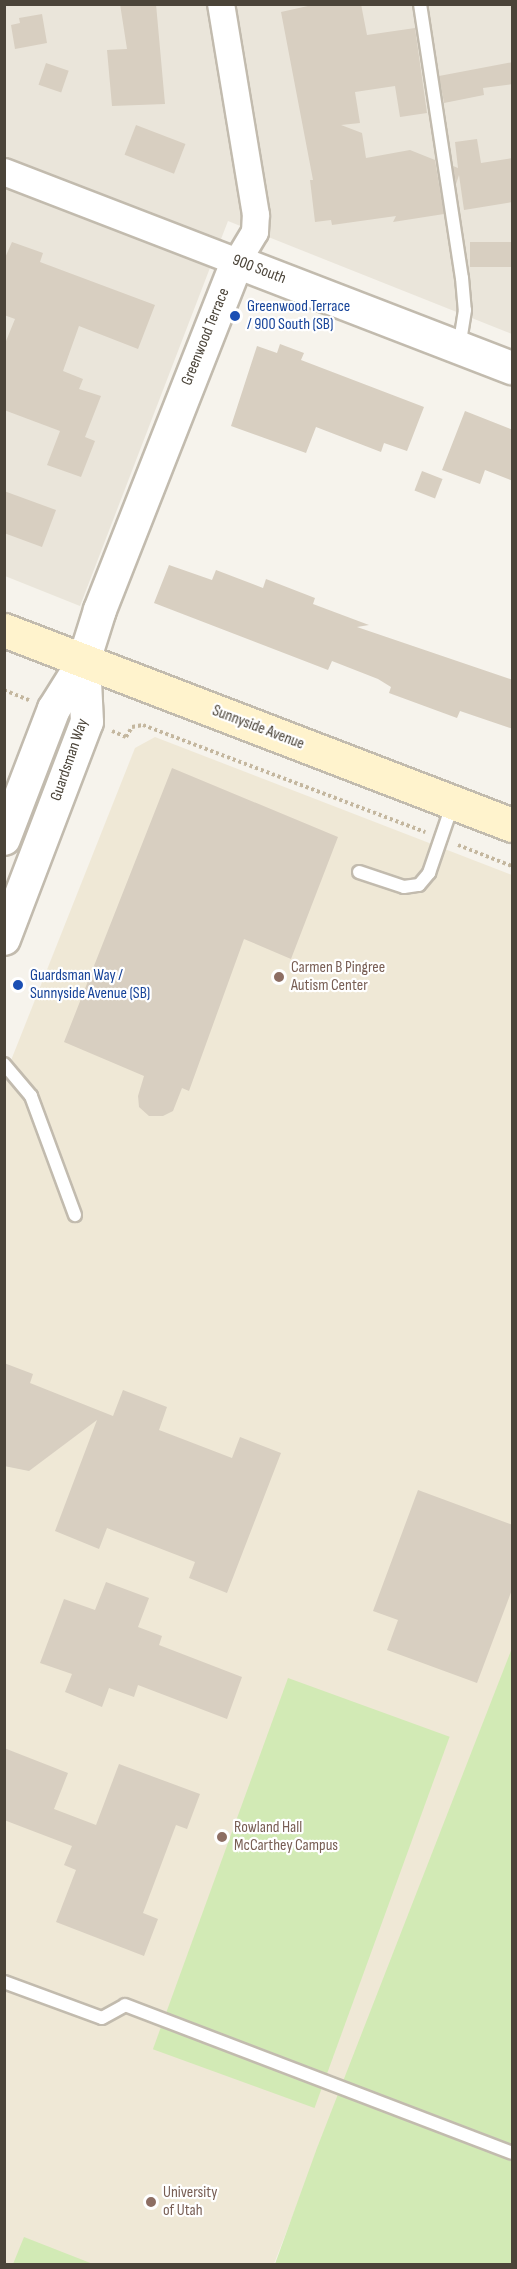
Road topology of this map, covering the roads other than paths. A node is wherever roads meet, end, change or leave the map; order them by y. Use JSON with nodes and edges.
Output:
{"nodes":[{"id":1,"x":221,"y":4,"type":"edge"},
{"id":2,"x":420,"y":4,"type":"edge"},
{"id":3,"x":4,"y":172,"type":"edge"},
{"id":4,"x":237,"y":262,"type":"junction"},
{"id":5,"x":459,"y":347,"type":"junction"},
{"id":6,"x":513,"y":368,"type":"edge"},
{"id":7,"x":4,"y":630,"type":"edge"},
{"id":8,"x":84,"y":661,"type":"junction"},
{"id":9,"x":454,"y":803,"type":"junction"},
{"id":10,"x":513,"y":825,"type":"edge"},
{"id":11,"x":4,"y":840,"type":"edge"},
{"id":12,"x":359,"y":872,"type":"dead end"},
{"id":13,"x":4,"y":939,"type":"edge"},
{"id":14,"x":4,"y":1064,"type":"edge"},
{"id":15,"x":75,"y":1215,"type":"dead end"},
{"id":16,"x":4,"y":1982,"type":"edge"},
{"id":17,"x":513,"y":2153,"type":"edge"}],
"edges":[{"from":1,"to":4,"type":"street","name":"Greenwood Terrace"},
{"from":2,"to":5,"type":"lane"},
{"from":3,"to":4,"type":"street","name":"900 South"},
{"from":4,"to":5,"type":"street","name":"900 South"},
{"from":4,"to":8,"type":"street","name":"Greenwood Terrace"},
{"from":5,"to":6,"type":"street","name":"900 South"},
{"from":7,"to":8,"type":"main road","name":"Sunnyside Avenue"},
{"from":8,"to":9,"type":"main road","name":"Sunnyside Avenue"},
{"from":8,"to":11,"type":"street","name":"Guardsman Way"},
{"from":8,"to":13,"type":"street","name":"Guardsman Way"},
{"from":9,"to":10,"type":"main road","name":"Sunnyside Avenue"},
{"from":9,"to":12,"type":"lane"},
{"from":14,"to":15,"type":"lane"},
{"from":16,"to":17,"type":"lane"}]}
